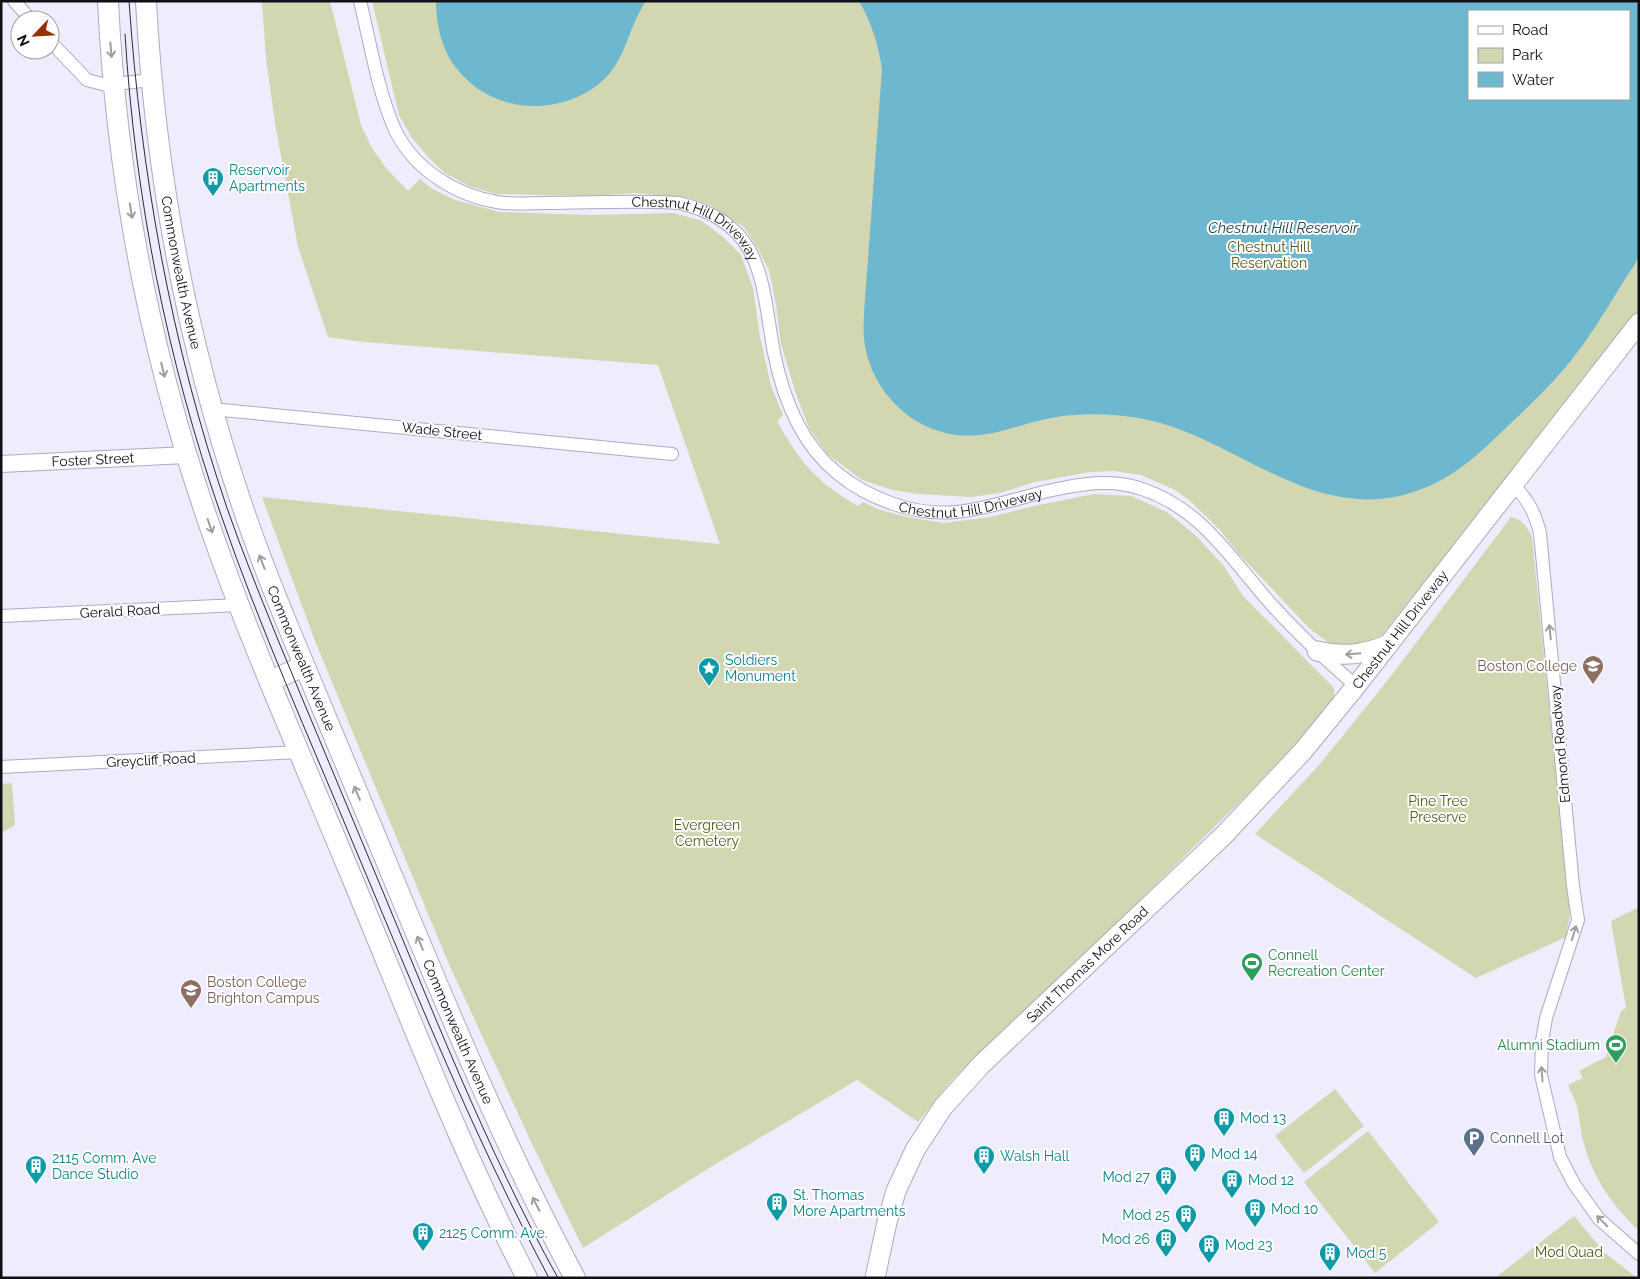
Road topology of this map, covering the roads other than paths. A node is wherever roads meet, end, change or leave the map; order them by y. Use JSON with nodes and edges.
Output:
{"nodes":[{"id":1,"x":108,"y":1,"type":"edge"},
{"id":2,"x":146,"y":1,"type":"edge"},
{"id":3,"x":360,"y":1,"type":"edge"},
{"id":4,"x":60,"y":52,"type":"edge"},
{"id":5,"x":151,"y":80,"type":"junction"},
{"id":6,"x":114,"y":85,"type":"junction"},
{"id":7,"x":1637,"y":326,"type":"edge"},
{"id":8,"x":212,"y":409,"type":"junction"},
{"id":9,"x":672,"y":454,"type":"dead end"},
{"id":10,"x":187,"y":455,"type":"junction"},
{"id":11,"x":1,"y":464,"type":"edge"},
{"id":12,"x":1513,"y":485,"type":"junction"},
{"id":13,"x":239,"y":605,"type":"junction"},
{"id":14,"x":1,"y":616,"type":"edge"},
{"id":15,"x":1389,"y":644,"type":"junction"},
{"id":16,"x":1317,"y":651,"type":"junction"},
{"id":17,"x":304,"y":666,"type":"junction"},
{"id":18,"x":270,"y":681,"type":"junction"},
{"id":19,"x":1356,"y":686,"type":"junction"},
{"id":20,"x":300,"y":752,"type":"junction"},
{"id":21,"x":1,"y":767,"type":"edge"},
{"id":22,"x":1639,"y":1254,"type":"edge"},
{"id":23,"x":527,"y":1278,"type":"edge"},
{"id":24,"x":575,"y":1278,"type":"edge"},
{"id":25,"x":875,"y":1278,"type":"edge"}],
"edges":[{"from":1,"to":6,"type":"main road","one_way":true},
{"from":2,"to":5,"type":"main road","name":"Commonwealth Avenue"},
{"from":3,"to":16,"type":"street","name":"Chestnut Hill Driveway"},
{"from":4,"to":6,"type":"street"},
{"from":5,"to":6,"type":"street"},
{"from":5,"to":8,"type":"main road","name":"Commonwealth Avenue"},
{"from":6,"to":10,"type":"main road","one_way":true},
{"from":7,"to":12,"type":"main road","name":"Chestnut Hill Driveway"},
{"from":8,"to":9,"type":"street","name":"Wade Street"},
{"from":17,"to":8,"type":"main road","name":"Commonwealth Avenue","one_way":true},
{"from":10,"to":11,"type":"street","name":"Foster Street"},
{"from":10,"to":13,"type":"main road","one_way":true},
{"from":12,"to":15,"type":"main road","name":"Chestnut Hill Driveway"},
{"from":22,"to":12,"type":"street","name":"Edmond Roadway","one_way":true},
{"from":13,"to":14,"type":"street","name":"Gerald Road"},
{"from":13,"to":18,"type":"main road"},
{"from":15,"to":16,"type":"main road","one_way":true},
{"from":15,"to":19,"type":"main road","name":"Chestnut Hill Driveway"},
{"from":16,"to":19,"type":"street","name":"Chestnut Hill Driveway"},
{"from":17,"to":18,"type":"main road"},
{"from":24,"to":17,"type":"main road","name":"Commonwealth Avenue","one_way":true},
{"from":18,"to":20,"type":"main road"},
{"from":19,"to":25,"type":"main road","name":"Saint Thomas More Road"},
{"from":20,"to":21,"type":"street","name":"Greycliff Road"},
{"from":20,"to":23,"type":"main road"}]}
